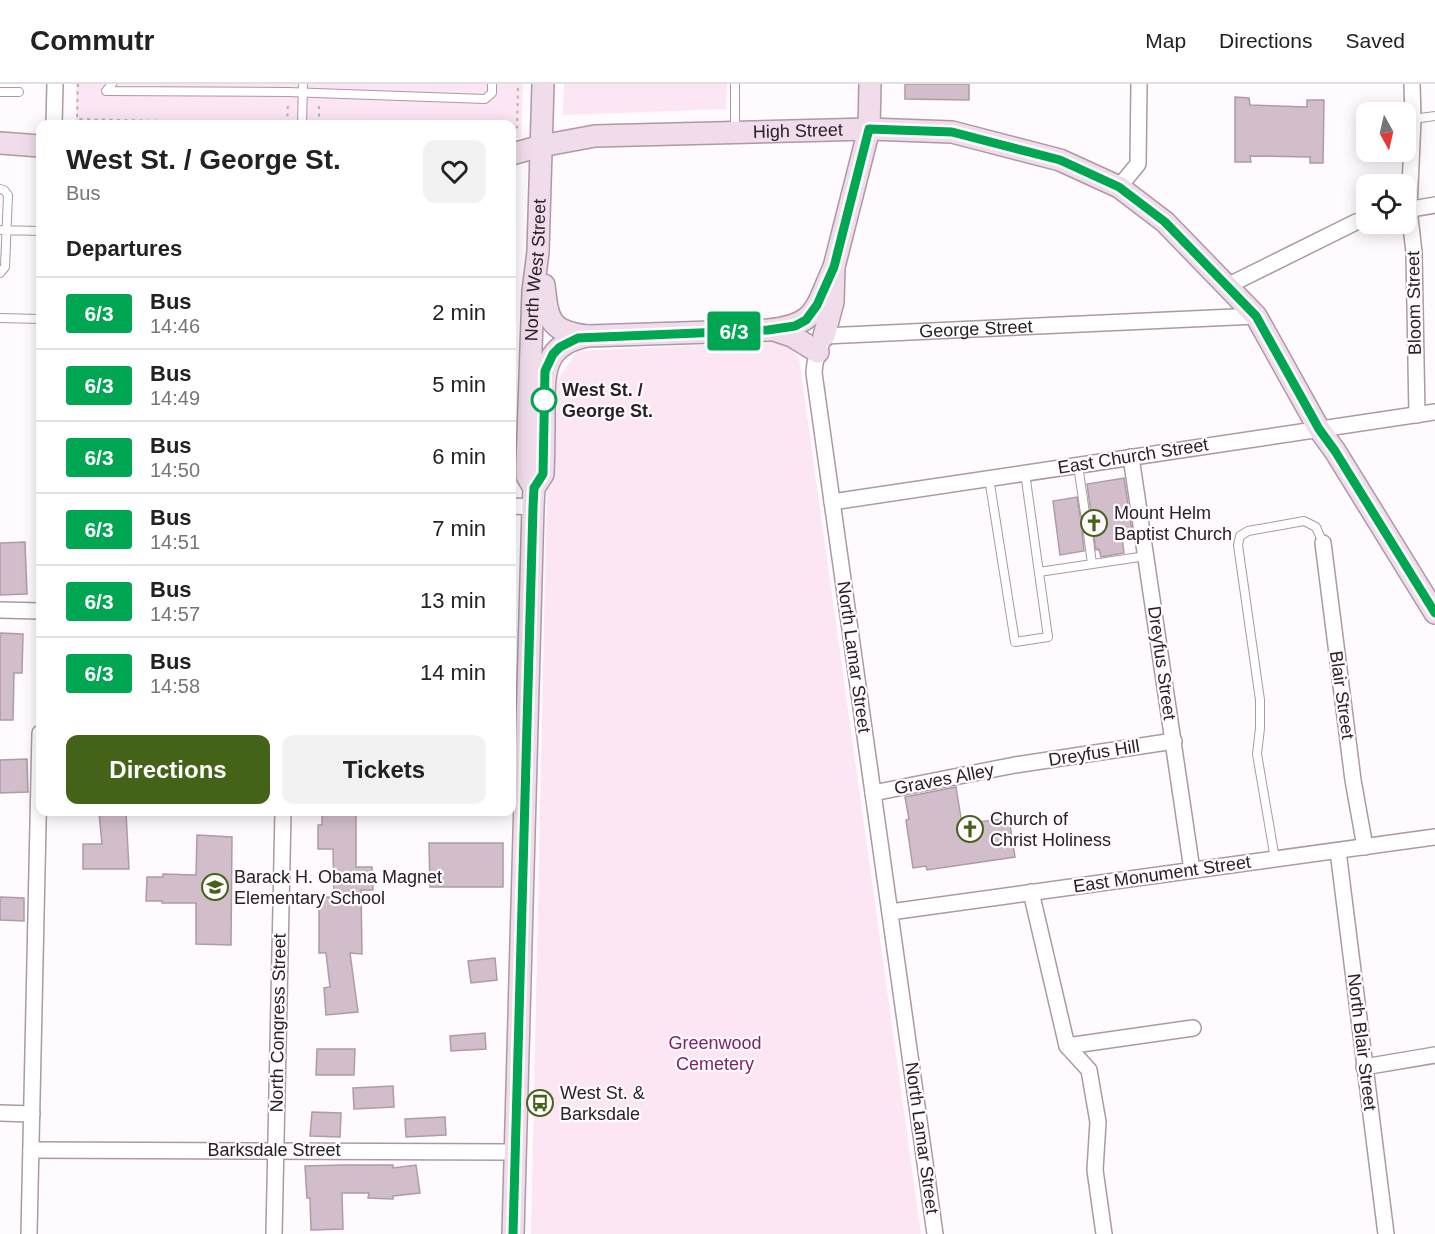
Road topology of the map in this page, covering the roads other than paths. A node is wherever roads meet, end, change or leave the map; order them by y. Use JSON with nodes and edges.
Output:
{"nodes":[{"id":1,"x":55,"y":84,"type":"edge"},
{"id":2,"x":112,"y":84,"type":"edge"},
{"id":3,"x":492,"y":84,"type":"edge"},
{"id":4,"x":543,"y":84,"type":"edge"},
{"id":5,"x":735,"y":84,"type":"edge"},
{"id":6,"x":870,"y":84,"type":"edge"},
{"id":7,"x":1139,"y":84,"type":"edge"},
{"id":8,"x":1412,"y":84,"type":"edge"},
{"id":9,"x":302,"y":88,"type":"edge"},
{"id":10,"x":0,"y":92,"type":"edge"},
{"id":11,"x":19,"y":92,"type":"dead end"},
{"id":12,"x":1413,"y":102,"type":"edge"},
{"id":13,"x":1435,"y":116,"type":"edge"},
{"id":14,"x":1416,"y":119,"type":"edge"},
{"id":15,"x":54,"y":120,"type":"edge"},
{"id":16,"x":302,"y":120,"type":"edge"},
{"id":17,"x":869,"y":129,"type":"junction"},
{"id":18,"x":735,"y":133,"type":"junction"},
{"id":19,"x":0,"y":143,"type":"edge"},
{"id":20,"x":36,"y":146,"type":"edge"},
{"id":21,"x":541,"y":146,"type":"junction"},
{"id":22,"x":516,"y":153,"type":"edge"},
{"id":23,"x":1119,"y":187,"type":"junction"},
{"id":24,"x":0,"y":189,"type":"edge"},
{"id":25,"x":1435,"y":205,"type":"edge"},
{"id":26,"x":1416,"y":208,"type":"edge"},
{"id":27,"x":1356,"y":222,"type":"edge"},
{"id":28,"x":3,"y":230,"type":"edge"},
{"id":29,"x":36,"y":231,"type":"edge"},
{"id":30,"x":1411,"y":234,"type":"edge"},
{"id":31,"x":538,"y":252,"type":"junction"},
{"id":32,"x":834,"y":267,"type":"junction"},
{"id":33,"x":0,"y":273,"type":"edge"},
{"id":34,"x":1227,"y":286,"type":"junction"},
{"id":35,"x":1256,"y":316,"type":"junction"},
{"id":36,"x":0,"y":318,"type":"edge"},
{"id":37,"x":36,"y":319,"type":"edge"},
{"id":38,"x":768,"y":330,"type":"junction"},
{"id":39,"x":588,"y":336,"type":"junction"},
{"id":40,"x":821,"y":344,"type":"junction"},
{"id":41,"x":1435,"y":412,"type":"edge"},
{"id":42,"x":1417,"y":415,"type":"junction"},
{"id":43,"x":1319,"y":429,"type":"junction"},
{"id":44,"x":1131,"y":457,"type":"junction"},
{"id":45,"x":1078,"y":465,"type":"junction"},
{"id":46,"x":1024,"y":473,"type":"junction"},
{"id":47,"x":989,"y":478,"type":"junction"},
{"id":48,"x":533,"y":497,"type":"junction"},
{"id":49,"x":832,"y":502,"type":"junction"},
{"id":50,"x":516,"y":504,"type":"edge"},
{"id":51,"x":1085,"y":513,"type":"dead end"},
{"id":52,"x":1088,"y":533,"type":"dead end"},
{"id":53,"x":1323,"y":543,"type":"joint"},
{"id":54,"x":1146,"y":556,"type":"junction"},
{"id":55,"x":1092,"y":564,"type":"junction"},
{"id":56,"x":1039,"y":572,"type":"junction"},
{"id":57,"x":0,"y":610,"type":"edge"},
{"id":58,"x":36,"y":611,"type":"edge"},
{"id":59,"x":1435,"y":613,"type":"edge"},
{"id":60,"x":1174,"y":741,"type":"junction"},
{"id":61,"x":1015,"y":765,"type":"joint"},
{"id":62,"x":873,"y":793,"type":"junction"},
{"id":63,"x":38,"y":816,"type":"edge"},
{"id":64,"x":282,"y":816,"type":"edge"},
{"id":65,"x":1435,"y":837,"type":"edge"},
{"id":66,"x":1365,"y":847,"type":"junction"},
{"id":67,"x":1338,"y":851,"type":"junction"},
{"id":68,"x":1275,"y":859,"type":"junction"},
{"id":69,"x":1191,"y":870,"type":"junction"},
{"id":70,"x":1031,"y":892,"type":"junction"},
{"id":71,"x":890,"y":912,"type":"junction"},
{"id":72,"x":1193,"y":1028,"type":"dead end"},
{"id":73,"x":1067,"y":1046,"type":"junction"},
{"id":74,"x":1435,"y":1054,"type":"edge"},
{"id":75,"x":1364,"y":1067,"type":"junction"},
{"id":76,"x":0,"y":1113,"type":"edge"},
{"id":77,"x":32,"y":1114,"type":"junction"},
{"id":78,"x":31,"y":1150,"type":"junction"},
{"id":79,"x":275,"y":1150,"type":"junction"},
{"id":80,"x":516,"y":1152,"type":"junction"},
{"id":81,"x":29,"y":1234,"type":"edge"},
{"id":82,"x":274,"y":1234,"type":"edge"},
{"id":83,"x":513,"y":1234,"type":"edge"},
{"id":84,"x":935,"y":1234,"type":"edge"},
{"id":85,"x":1104,"y":1234,"type":"edge"},
{"id":86,"x":1386,"y":1234,"type":"edge"}],
"edges":[{"from":1,"to":15,"type":"street"},
{"from":2,"to":9,"type":"lane"},
{"from":3,"to":9,"type":"lane"},
{"from":4,"to":21,"type":"street","name":"North West Street"},
{"from":5,"to":18,"type":"lane"},
{"from":6,"to":17,"type":"street","name":"North Lamar Street"},
{"from":7,"to":23,"type":"street"},
{"from":8,"to":12,"type":"street","name":"Bloom Street"},
{"from":9,"to":16,"type":"lane"},
{"from":10,"to":11,"type":"lane"},
{"from":13,"to":14,"type":"lane"},
{"from":17,"to":18,"type":"street","name":"High Street"},
{"from":17,"to":23,"type":"street","name":"High Street"},
{"from":17,"to":32,"type":"street","name":"North Lamar Street"},
{"from":18,"to":21,"type":"street","name":"High Street"},
{"from":19,"to":20,"type":"street"},
{"from":21,"to":22,"type":"street","name":"High Street"},
{"from":21,"to":31,"type":"street","name":"North West Street"},
{"from":23,"to":34,"type":"street","name":"High Street"},
{"from":24,"to":28,"type":"lane"},
{"from":25,"to":26,"type":"street"},
{"from":27,"to":34,"type":"street"},
{"from":28,"to":29,"type":"lane"},
{"from":28,"to":33,"type":"lane"},
{"from":30,"to":42,"type":"street","name":"Bloom Street"},
{"from":31,"to":39,"type":"street"},
{"from":31,"to":48,"type":"street","name":"North West Street"},
{"from":32,"to":38,"type":"street"},
{"from":32,"to":40,"type":"street","name":"North Lamar Street"},
{"from":34,"to":35,"type":"street","name":"High Street"},
{"from":35,"to":40,"type":"street","name":"George Street"},
{"from":35,"to":43,"type":"street","name":"High Street"},
{"from":36,"to":37,"type":"lane"},
{"from":38,"to":39,"type":"street"},
{"from":38,"to":40,"type":"street"},
{"from":39,"to":48,"type":"street","name":"North West Street"},
{"from":40,"to":49,"type":"street","name":"North Lamar Street"},
{"from":41,"to":42,"type":"street","name":"East Church Street"},
{"from":42,"to":43,"type":"street","name":"East Church Street"},
{"from":43,"to":44,"type":"street","name":"East Church Street"},
{"from":43,"to":59,"type":"street","name":"High Street"},
{"from":44,"to":45,"type":"street","name":"East Church Street"},
{"from":44,"to":54,"type":"street","name":"Dreyfus Street"},
{"from":45,"to":46,"type":"street","name":"East Church Street"},
{"from":45,"to":51,"type":"lane"},
{"from":46,"to":47,"type":"street","name":"East Church Street"},
{"from":46,"to":56,"type":"lane"},
{"from":47,"to":49,"type":"street","name":"East Church Street"},
{"from":47,"to":56,"type":"lane"},
{"from":48,"to":50,"type":"street"},
{"from":48,"to":80,"type":"street","name":"North West Street"},
{"from":49,"to":62,"type":"street","name":"North Lamar Street"},
{"from":52,"to":55,"type":"lane"},
{"from":53,"to":66,"type":"street","name":"Blair Street"},
{"from":53,"to":68,"type":"lane"},
{"from":54,"to":55,"type":"lane"},
{"from":54,"to":60,"type":"street","name":"Dreyfus Street"},
{"from":55,"to":56,"type":"lane"},
{"from":57,"to":58,"type":"street"},
{"from":60,"to":61,"type":"street","name":"Dreyfus Hill"},
{"from":60,"to":69,"type":"street","name":"Dreyfus Street"},
{"from":61,"to":62,"type":"street","name":"Graves Alley"},
{"from":62,"to":71,"type":"street","name":"North Lamar Street"},
{"from":63,"to":77,"type":"street"},
{"from":64,"to":79,"type":"street","name":"North Congress Street"},
{"from":65,"to":66,"type":"street","name":"East Monument Street"},
{"from":66,"to":67,"type":"street","name":"East Monument Street"},
{"from":67,"to":68,"type":"street","name":"East Monument Street"},
{"from":67,"to":75,"type":"street","name":"North Blair Street"},
{"from":68,"to":69,"type":"street","name":"East Monument Street"},
{"from":69,"to":70,"type":"street","name":"East Monument Street"},
{"from":70,"to":71,"type":"street","name":"East Monument Street"},
{"from":70,"to":73,"type":"street"},
{"from":71,"to":84,"type":"street","name":"North Lamar Street"},
{"from":72,"to":73,"type":"street"},
{"from":73,"to":85,"type":"street"},
{"from":74,"to":75,"type":"street"},
{"from":75,"to":86,"type":"street","name":"North Blair Street"},
{"from":76,"to":77,"type":"street"},
{"from":77,"to":78,"type":"street"},
{"from":78,"to":79,"type":"street","name":"Barksdale Street"},
{"from":78,"to":81,"type":"street"},
{"from":79,"to":80,"type":"street","name":"Barksdale Street"},
{"from":79,"to":82,"type":"street","name":"North Congress Street"},
{"from":80,"to":83,"type":"street","name":"North West Street"}]}
